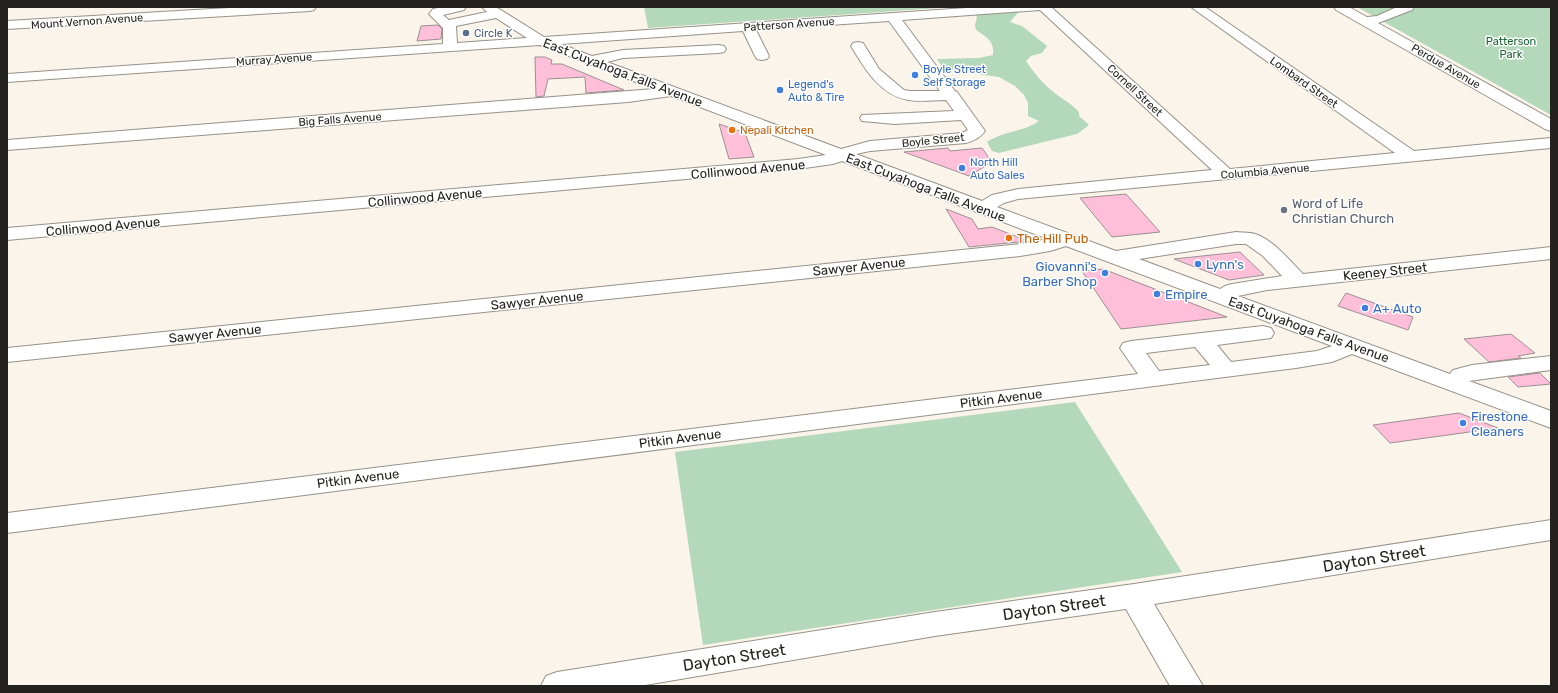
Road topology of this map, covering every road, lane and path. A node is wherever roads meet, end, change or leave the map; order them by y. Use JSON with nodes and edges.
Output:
{"nodes":[{"id":1,"x":310,"y":7,"type":"edge"},
{"id":2,"x":460,"y":7,"type":"edge"},
{"id":3,"x":1036,"y":7,"type":"edge"},
{"id":4,"x":1044,"y":7,"type":"edge"},
{"id":5,"x":1197,"y":7,"type":"edge"},
{"id":6,"x":1340,"y":7,"type":"edge"},
{"id":7,"x":1408,"y":7,"type":"edge"},
{"id":8,"x":183,"y":11,"type":"edge"},
{"id":9,"x":488,"y":17,"type":"edge"},
{"id":10,"x":893,"y":17,"type":"junction"},
{"id":11,"x":672,"y":19,"type":"dead end"},
{"id":12,"x":1366,"y":21,"type":"junction"},
{"id":13,"x":448,"y":24,"type":"junction"},
{"id":14,"x":7,"y":26,"type":"edge"},
{"id":15,"x":522,"y":30,"type":"junction"},
{"id":16,"x":690,"y":31,"type":"junction"},
{"id":17,"x":750,"y":31,"type":"junction"},
{"id":18,"x":660,"y":33,"type":"junction"},
{"id":19,"x":728,"y":37,"type":"dead end"},
{"id":20,"x":542,"y":41,"type":"junction"},
{"id":21,"x":450,"y":42,"type":"junction"},
{"id":22,"x":858,"y":46,"type":"dead end"},
{"id":23,"x":636,"y":47,"type":"dead end"},
{"id":24,"x":609,"y":49,"type":"dead end"},
{"id":25,"x":719,"y":49,"type":"dead end"},
{"id":26,"x":762,"y":56,"type":"dead end"},
{"id":27,"x":587,"y":59,"type":"junction"},
{"id":28,"x":10,"y":80,"type":"edge"},
{"id":29,"x":674,"y":91,"type":"junction"},
{"id":30,"x":952,"y":95,"type":"junction"},
{"id":31,"x":966,"y":115,"type":"junction"},
{"id":32,"x":868,"y":118,"type":"dead end"},
{"id":33,"x":1551,"y":126,"type":"edge"},
{"id":34,"x":1551,"y":143,"type":"edge"},
{"id":35,"x":7,"y":145,"type":"edge"},
{"id":36,"x":843,"y":155,"type":"junction"},
{"id":37,"x":1412,"y":157,"type":"junction"},
{"id":38,"x":1226,"y":174,"type":"junction"},
{"id":39,"x":982,"y":208,"type":"junction"},
{"id":40,"x":7,"y":234,"type":"edge"},
{"id":41,"x":1066,"y":239,"type":"junction"},
{"id":42,"x":1551,"y":253,"type":"edge"},
{"id":43,"x":1114,"y":257,"type":"junction"},
{"id":44,"x":1298,"y":281,"type":"junction"},
{"id":45,"x":1223,"y":298,"type":"junction"},
{"id":46,"x":1263,"y":333,"type":"dead end"},
{"id":47,"x":1202,"y":340,"type":"junction"},
{"id":48,"x":1349,"y":344,"type":"junction"},
{"id":49,"x":7,"y":355,"type":"edge"},
{"id":50,"x":1551,"y":363,"type":"edge"},
{"id":51,"x":1226,"y":370,"type":"junction"},
{"id":52,"x":1153,"y":379,"type":"junction"},
{"id":53,"x":1455,"y":384,"type":"junction"},
{"id":54,"x":1551,"y":420,"type":"edge"},
{"id":55,"x":7,"y":522,"type":"edge"},
{"id":56,"x":1551,"y":530,"type":"edge"},
{"id":57,"x":1134,"y":596,"type":"junction"},
{"id":58,"x":557,"y":686,"type":"edge"},
{"id":59,"x":1187,"y":686,"type":"edge"}],
"edges":[{"from":1,"to":8,"type":"street","name":"Mount Vernon Avenue"},
{"from":2,"to":9,"type":"street","name":"East Cuyahoga Falls Avenue"},
{"from":2,"to":13,"type":"street"},
{"from":3,"to":10,"type":"street","name":"Patterson Avenue"},
{"from":4,"to":38,"type":"street","name":"Cornell Street"},
{"from":5,"to":37,"type":"street","name":"Lombard Street"},
{"from":6,"to":12,"type":"street","name":"Perdue Avenue"},
{"from":7,"to":12,"type":"street"},
{"from":8,"to":14,"type":"street","name":"Mount Vernon Avenue"},
{"from":9,"to":13,"type":"street"},
{"from":9,"to":15,"type":"street","name":"East Cuyahoga Falls Avenue"},
{"from":10,"to":17,"type":"street","name":"Patterson Avenue"},
{"from":10,"to":30,"type":"street","name":"Boyle Street"},
{"from":11,"to":18,"type":"street"},
{"from":12,"to":33,"type":"street","name":"Perdue Avenue"},
{"from":13,"to":21,"type":"street"},
{"from":15,"to":20,"type":"street","name":"East Cuyahoga Falls Avenue"},
{"from":15,"to":21,"type":"street"},
{"from":16,"to":17,"type":"street","name":"Patterson Avenue"},
{"from":16,"to":18,"type":"street","name":"Patterson Avenue"},
{"from":16,"to":23,"type":"street"},
{"from":17,"to":19,"type":"street"},
{"from":17,"to":26,"type":"street"},
{"from":18,"to":20,"type":"street","name":"Patterson Avenue"},
{"from":20,"to":21,"type":"street","name":"Murray Avenue"},
{"from":20,"to":27,"type":"street","name":"East Cuyahoga Falls Avenue"},
{"from":21,"to":28,"type":"street","name":"Murray Avenue"},
{"from":22,"to":30,"type":"street"},
{"from":24,"to":27,"type":"street"},
{"from":25,"to":27,"type":"street"},
{"from":27,"to":29,"type":"street","name":"East Cuyahoga Falls Avenue"},
{"from":29,"to":35,"type":"street","name":"Big Falls Avenue"},
{"from":29,"to":36,"type":"street","name":"East Cuyahoga Falls Avenue"},
{"from":30,"to":31,"type":"street","name":"Boyle Street"},
{"from":31,"to":32,"type":"street"},
{"from":31,"to":36,"type":"street","name":"Boyle Street"},
{"from":34,"to":37,"type":"street","name":"Columbia Avenue"},
{"from":36,"to":39,"type":"street","name":"East Cuyahoga Falls Avenue"},
{"from":36,"to":40,"type":"street","name":"Collinwood Avenue"},
{"from":37,"to":38,"type":"street","name":"Columbia Avenue"},
{"from":38,"to":39,"type":"street","name":"Columbia Avenue"},
{"from":39,"to":41,"type":"street","name":"East Cuyahoga Falls Avenue"},
{"from":41,"to":43,"type":"street","name":"East Cuyahoga Falls Avenue"},
{"from":41,"to":49,"type":"street","name":"Sawyer Avenue"},
{"from":42,"to":44,"type":"street","name":"Keeney Street"},
{"from":43,"to":44,"type":"street"},
{"from":43,"to":45,"type":"street","name":"East Cuyahoga Falls Avenue"},
{"from":44,"to":45,"type":"street","name":"Keeney Street"},
{"from":45,"to":48,"type":"street","name":"East Cuyahoga Falls Avenue"},
{"from":46,"to":47,"type":"street"},
{"from":47,"to":51,"type":"street"},
{"from":47,"to":52,"type":"street"},
{"from":48,"to":51,"type":"street","name":"Pitkin Avenue"},
{"from":48,"to":53,"type":"street","name":"East Cuyahoga Falls Avenue"},
{"from":50,"to":53,"type":"street"},
{"from":51,"to":52,"type":"street","name":"Pitkin Avenue"},
{"from":52,"to":55,"type":"street","name":"Pitkin Avenue"},
{"from":53,"to":54,"type":"street","name":"East Cuyahoga Falls Avenue"},
{"from":56,"to":57,"type":"street","name":"Dayton Street"},
{"from":57,"to":58,"type":"street","name":"Dayton Street"},
{"from":57,"to":59,"type":"street"}]}
